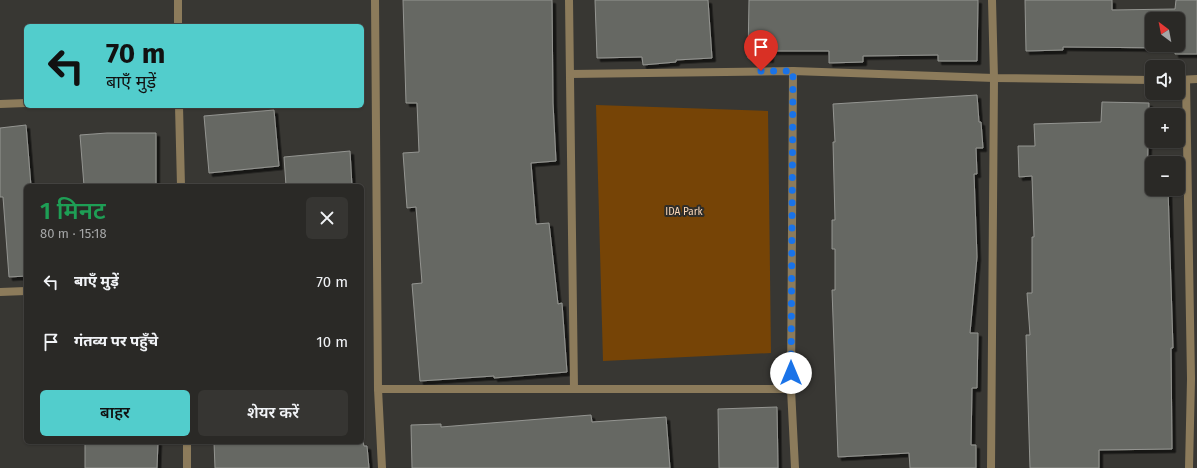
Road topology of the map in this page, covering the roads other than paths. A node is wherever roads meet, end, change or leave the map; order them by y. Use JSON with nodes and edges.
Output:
{"nodes":[{"id":1,"x":178,"y":0,"type":"edge"},
{"id":2,"x":375,"y":0,"type":"edge"},
{"id":3,"x":569,"y":0,"type":"edge"},
{"id":4,"x":992,"y":0,"type":"edge"},
{"id":5,"x":178,"y":24,"type":"edge"},
{"id":6,"x":793,"y":71,"type":"junction"},
{"id":7,"x":570,"y":74,"type":"junction"},
{"id":8,"x":994,"y":78,"type":"junction"},
{"id":9,"x":1197,"y":79,"type":"edge"},
{"id":10,"x":1145,"y":80,"type":"edge"},
{"id":11,"x":1185,"y":80,"type":"edge"},
{"id":12,"x":1183,"y":100,"type":"edge"},
{"id":13,"x":24,"y":103,"type":"edge"},
{"id":14,"x":0,"y":104,"type":"edge"},
{"id":15,"x":180,"y":108,"type":"edge"},
{"id":16,"x":181,"y":184,"type":"edge"},
{"id":17,"x":24,"y":291,"type":"edge"},
{"id":18,"x":0,"y":292,"type":"edge"},
{"id":19,"x":1194,"y":379,"type":"edge"},
{"id":20,"x":791,"y":388,"type":"junction"},
{"id":21,"x":574,"y":389,"type":"junction"},
{"id":22,"x":378,"y":390,"type":"junction"},
{"id":23,"x":187,"y":444,"type":"edge"},
{"id":24,"x":188,"y":468,"type":"edge"},
{"id":25,"x":382,"y":468,"type":"edge"},
{"id":26,"x":795,"y":468,"type":"edge"},
{"id":27,"x":991,"y":468,"type":"edge"},
{"id":28,"x":1189,"y":468,"type":"edge"}],
"edges":[{"from":1,"to":5,"type":"street"},
{"from":2,"to":22,"type":"street"},
{"from":3,"to":7,"type":"street"},
{"from":4,"to":8,"type":"street"},
{"from":6,"to":7,"type":"street"},
{"from":6,"to":8,"type":"street"},
{"from":6,"to":20,"type":"street"},
{"from":7,"to":21,"type":"street"},
{"from":8,"to":10,"type":"street"},
{"from":8,"to":27,"type":"street"},
{"from":9,"to":11,"type":"street"},
{"from":12,"to":19,"type":"street"},
{"from":13,"to":14,"type":"street"},
{"from":15,"to":16,"type":"street"},
{"from":17,"to":18,"type":"street"},
{"from":19,"to":28,"type":"street"},
{"from":20,"to":21,"type":"street"},
{"from":20,"to":26,"type":"street"},
{"from":21,"to":22,"type":"street"},
{"from":22,"to":25,"type":"street"},
{"from":23,"to":24,"type":"street"}]}
